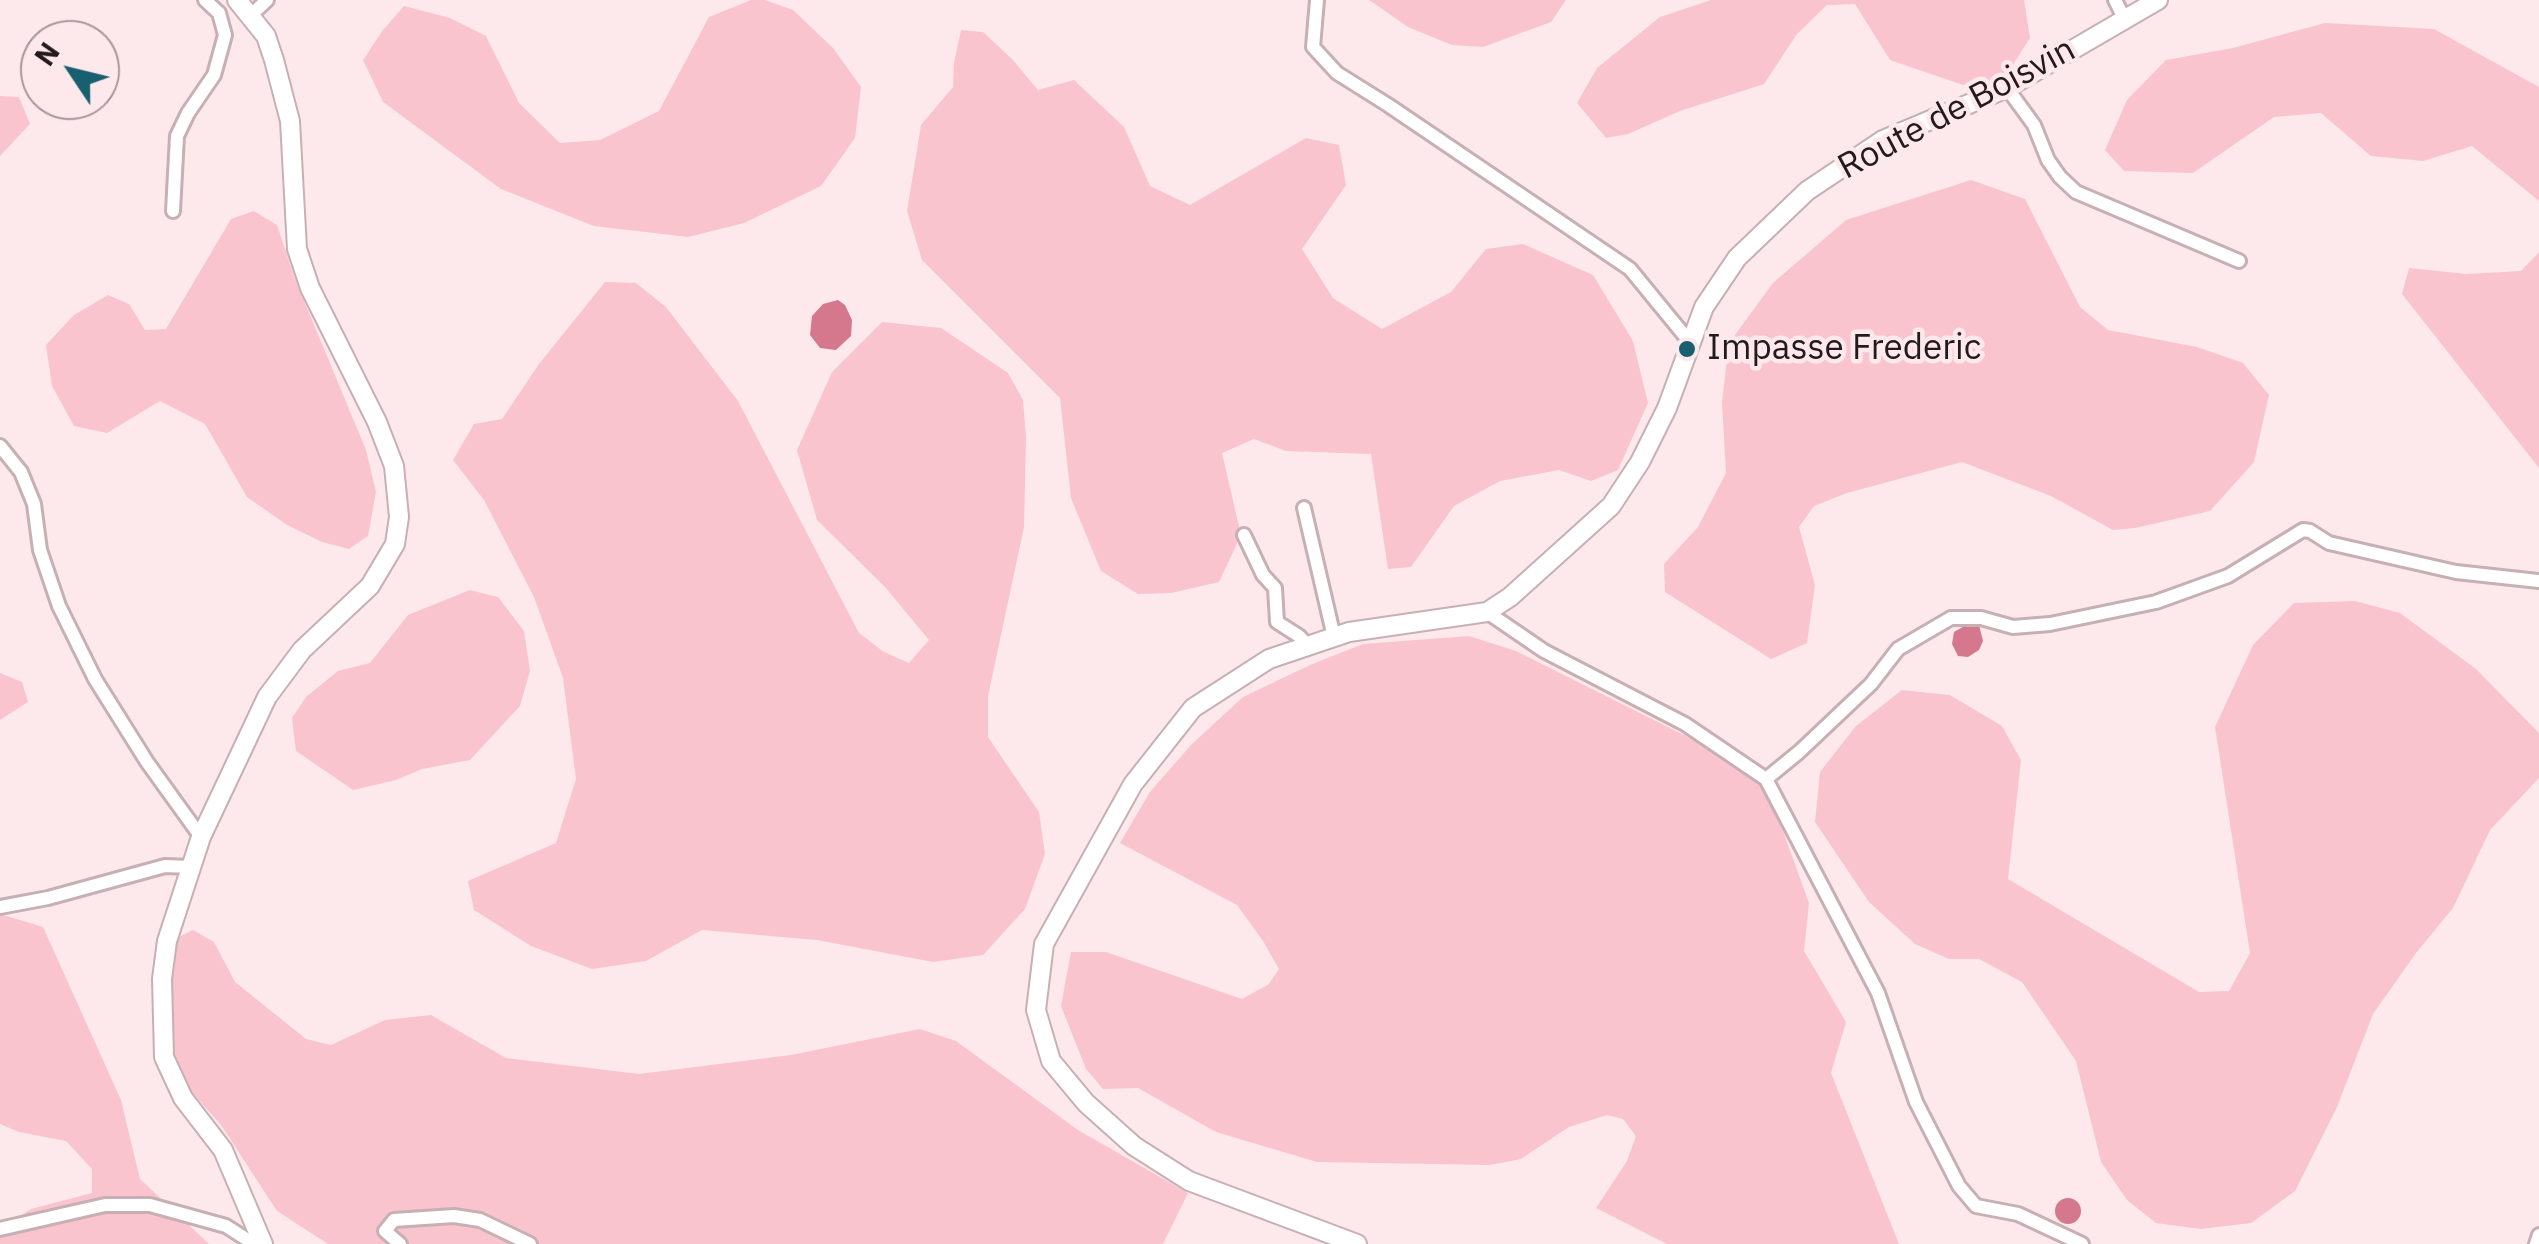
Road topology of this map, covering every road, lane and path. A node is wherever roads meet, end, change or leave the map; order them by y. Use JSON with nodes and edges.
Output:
{"nodes":[{"id":1,"x":205,"y":0,"type":"edge"},
{"id":2,"x":237,"y":0,"type":"edge"},
{"id":3,"x":267,"y":0,"type":"edge"},
{"id":4,"x":1317,"y":0,"type":"edge"},
{"id":5,"x":2115,"y":0,"type":"edge"},
{"id":6,"x":2158,"y":0,"type":"edge"},
{"id":7,"x":251,"y":15,"type":"junction"},
{"id":8,"x":2124,"y":18,"type":"junction"},
{"id":9,"x":2006,"y":88,"type":"junction"},
{"id":10,"x":174,"y":211,"type":"dead end"},
{"id":11,"x":2238,"y":261,"type":"dead end"},
{"id":12,"x":1690,"y":341,"type":"junction"},
{"id":13,"x":0,"y":446,"type":"edge"},
{"id":14,"x":1304,"y":508,"type":"dead end"},
{"id":15,"x":1244,"y":535,"type":"dead end"},
{"id":16,"x":2539,"y":581,"type":"edge"},
{"id":17,"x":1487,"y":612,"type":"junction"},
{"id":18,"x":1334,"y":637,"type":"junction"},
{"id":19,"x":1308,"y":646,"type":"junction"},
{"id":20,"x":1766,"y":779,"type":"junction"},
{"id":21,"x":201,"y":836,"type":"junction"},
{"id":22,"x":190,"y":867,"type":"junction"},
{"id":23,"x":0,"y":907,"type":"edge"},
{"id":24,"x":0,"y":1228,"type":"edge"},
{"id":25,"x":2539,"y":1234,"type":"edge"},
{"id":26,"x":254,"y":1244,"type":"edge"},
{"id":27,"x":263,"y":1244,"type":"edge"},
{"id":28,"x":400,"y":1244,"type":"edge"},
{"id":29,"x":530,"y":1244,"type":"edge"},
{"id":30,"x":1357,"y":1244,"type":"edge"},
{"id":31,"x":2082,"y":1244,"type":"edge"},
{"id":32,"x":2536,"y":1244,"type":"edge"}],
"edges":[{"from":1,"to":10,"type":"street"},
{"from":2,"to":7,"type":"main road"},
{"from":3,"to":7,"type":"street"},
{"from":4,"to":12,"type":"street"},
{"from":5,"to":8,"type":"street"},
{"from":6,"to":8,"type":"main road","name":"Route de Boisvin"},
{"from":7,"to":21,"type":"main road"},
{"from":8,"to":9,"type":"main road","name":"Route de Boisvin"},
{"from":9,"to":11,"type":"street"},
{"from":9,"to":12,"type":"main road","name":"Route de Boisvin"},
{"from":12,"to":17,"type":"main road","name":"Route de Boisvin"},
{"from":13,"to":21,"type":"street"},
{"from":14,"to":18,"type":"street"},
{"from":15,"to":19,"type":"street"},
{"from":16,"to":20,"type":"street"},
{"from":17,"to":18,"type":"main road","name":"Route de Boisvin"},
{"from":17,"to":20,"type":"street"},
{"from":18,"to":19,"type":"main road","name":"Route de Boisvin"},
{"from":19,"to":30,"type":"main road","name":"Route de Boisvin"},
{"from":20,"to":31,"type":"street"},
{"from":21,"to":22,"type":"main road"},
{"from":22,"to":23,"type":"street"},
{"from":22,"to":27,"type":"main road"},
{"from":24,"to":26,"type":"street"},
{"from":25,"to":32,"type":"street"},
{"from":28,"to":29,"type":"street"}]}
